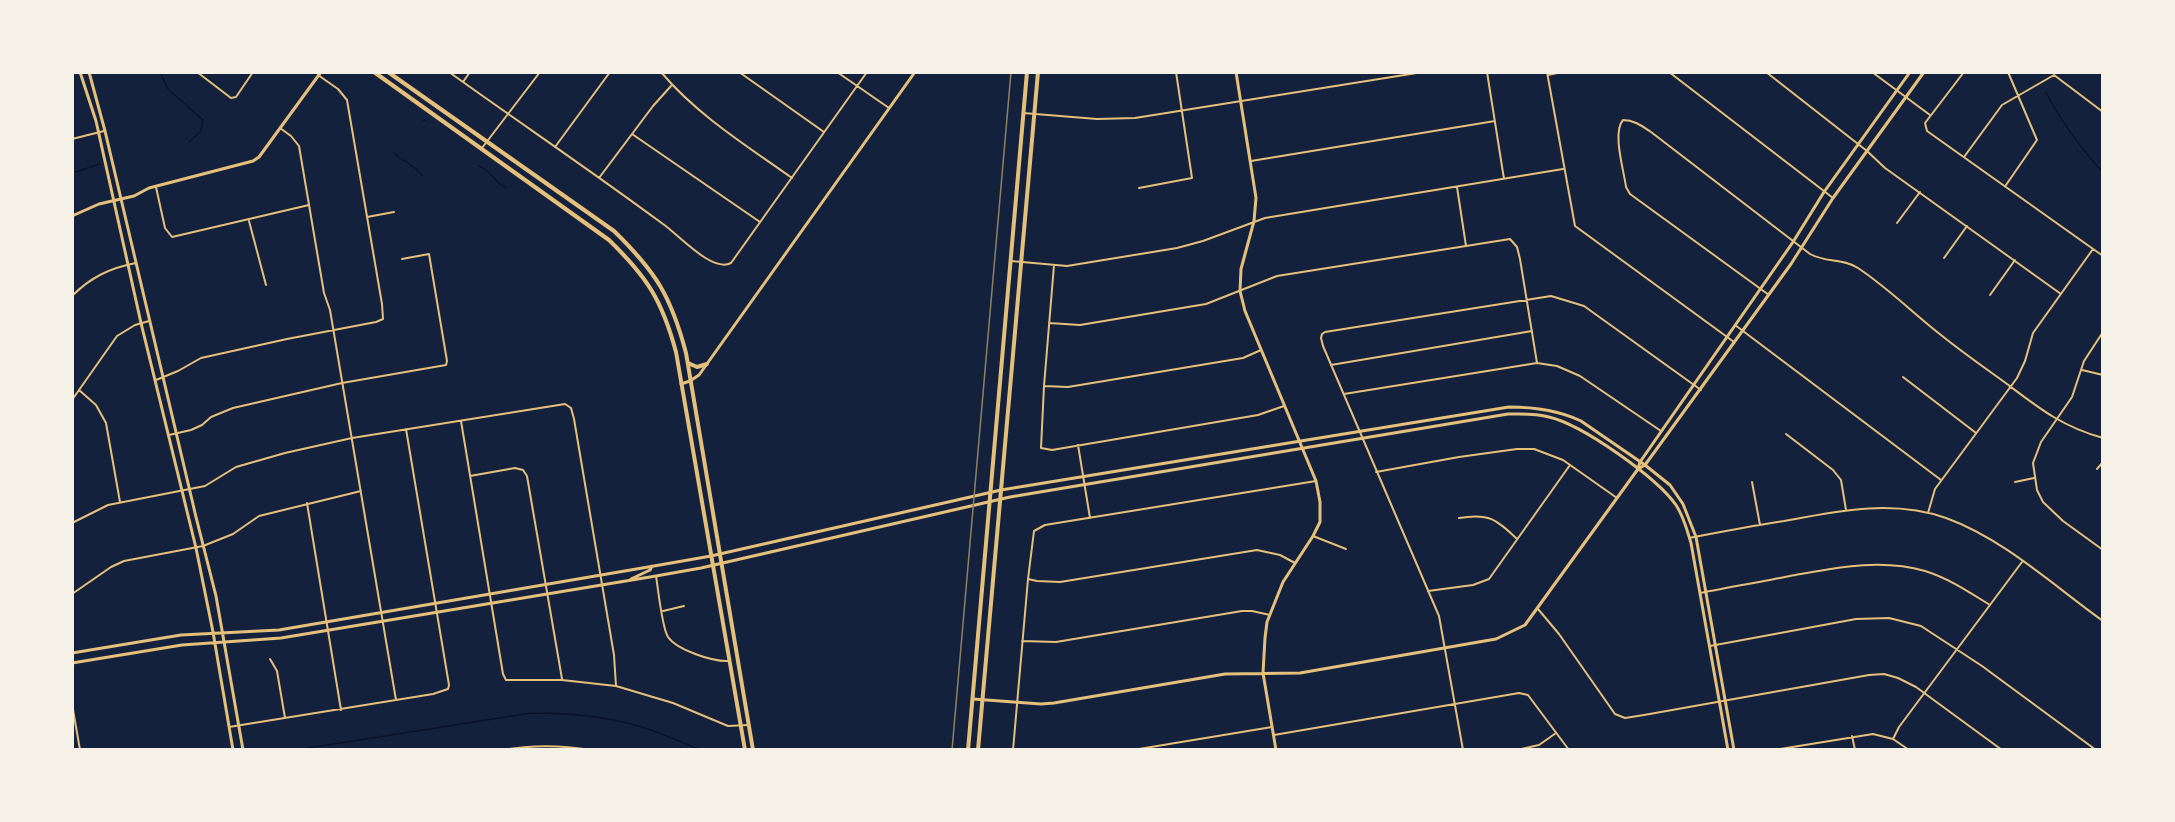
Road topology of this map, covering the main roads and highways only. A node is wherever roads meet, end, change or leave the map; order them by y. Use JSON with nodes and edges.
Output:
{"nodes":[{"id":1,"x":80,"y":72,"type":"edge"},
{"id":2,"x":89,"y":72,"type":"edge"},
{"id":3,"x":374,"y":72,"type":"edge"},
{"id":4,"x":388,"y":72,"type":"edge"},
{"id":5,"x":915,"y":72,"type":"edge"},
{"id":6,"x":1027,"y":72,"type":"edge"},
{"id":7,"x":1038,"y":72,"type":"edge"},
{"id":8,"x":1236,"y":72,"type":"edge"},
{"id":9,"x":1910,"y":72,"type":"edge"},
{"id":10,"x":1924,"y":72,"type":"edge"},
{"id":11,"x":319,"y":74,"type":"edge"},
{"id":12,"x":428,"y":99,"type":"junction"},
{"id":13,"x":422,"y":106,"type":"junction"},
{"id":14,"x":1017,"y":183,"type":"junction"},
{"id":15,"x":1028,"y":184,"type":"junction"},
{"id":16,"x":121,"y":200,"type":"junction"},
{"id":17,"x":114,"y":201,"type":"junction"},
{"id":18,"x":72,"y":216,"type":"edge"},
{"id":19,"x":687,"y":363,"type":"junction"},
{"id":20,"x":707,"y":364,"type":"junction"},
{"id":21,"x":690,"y":381,"type":"junction"},
{"id":22,"x":681,"y":384,"type":"junction"},
{"id":23,"x":1300,"y":441,"type":"junction"},
{"id":24,"x":1302,"y":448,"type":"junction"},
{"id":25,"x":703,"y":456,"type":"junction"},
{"id":26,"x":694,"y":459,"type":"junction"},
{"id":27,"x":1640,"y":462,"type":"junction"},
{"id":28,"x":1645,"y":465,"type":"junction"},
{"id":29,"x":1638,"y":469,"type":"junction"},
{"id":30,"x":1002,"y":490,"type":"junction"},
{"id":31,"x":990,"y":493,"type":"junction"},
{"id":32,"x":1000,"y":499,"type":"junction"},
{"id":33,"x":989,"y":501,"type":"junction"},
{"id":34,"x":837,"y":527,"type":"junction"},
{"id":35,"x":839,"y":536,"type":"junction"},
{"id":36,"x":781,"y":540,"type":"junction"},
{"id":37,"x":783,"y":548,"type":"junction"},
{"id":38,"x":720,"y":554,"type":"junction"},
{"id":39,"x":711,"y":556,"type":"junction"},
{"id":40,"x":722,"y":562,"type":"junction"},
{"id":41,"x":713,"y":565,"type":"junction"},
{"id":42,"x":652,"y":566,"type":"junction"},
{"id":43,"x":630,"y":580,"type":"junction"},
{"id":44,"x":213,"y":632,"type":"junction"},
{"id":45,"x":223,"y":632,"type":"junction"},
{"id":46,"x":732,"y":634,"type":"junction"},
{"id":47,"x":726,"y":635,"type":"junction"},
{"id":48,"x":215,"y":642,"type":"junction"},
{"id":49,"x":225,"y":642,"type":"junction"},
{"id":50,"x":127,"y":644,"type":"junction"},
{"id":51,"x":72,"y":653,"type":"edge"},
{"id":52,"x":129,"y":653,"type":"junction"},
{"id":53,"x":72,"y":663,"type":"edge"},
{"id":54,"x":1263,"y":673,"type":"junction"},
{"id":55,"x":973,"y":699,"type":"junction"},
{"id":56,"x":983,"y":700,"type":"junction"},
{"id":57,"x":233,"y":750,"type":"edge"},
{"id":58,"x":243,"y":750,"type":"edge"},
{"id":59,"x":745,"y":750,"type":"edge"},
{"id":60,"x":753,"y":750,"type":"edge"},
{"id":61,"x":968,"y":750,"type":"edge"},
{"id":62,"x":978,"y":750,"type":"edge"},
{"id":63,"x":1276,"y":750,"type":"edge"},
{"id":64,"x":1728,"y":750,"type":"edge"},
{"id":65,"x":1734,"y":750,"type":"edge"}],
"edges":[{"from":1,"to":17,"type":"main road"},
{"from":2,"to":16,"type":"main road"},
{"from":3,"to":13,"type":"main road"},
{"from":4,"to":12,"type":"main road"},
{"from":5,"to":20,"type":"main road"},
{"from":6,"to":14,"type":"main road"},
{"from":7,"to":15,"type":"main road"},
{"from":8,"to":23,"type":"main road"},
{"from":9,"to":27,"type":"main road"},
{"from":10,"to":28,"type":"main road"},
{"from":11,"to":16,"type":"main road"},
{"from":12,"to":13,"type":"main road"},
{"from":12,"to":19,"type":"main road"},
{"from":13,"to":22,"type":"main road"},
{"from":14,"to":15,"type":"main road"},
{"from":14,"to":31,"type":"main road"},
{"from":15,"to":30,"type":"main road"},
{"from":16,"to":17,"type":"main road"},
{"from":16,"to":45,"type":"main road"},
{"from":17,"to":18,"type":"main road"},
{"from":17,"to":44,"type":"main road"},
{"from":19,"to":20,"type":"main road"},
{"from":19,"to":21,"type":"main road"},
{"from":20,"to":21,"type":"main road"},
{"from":21,"to":22,"type":"main road"},
{"from":21,"to":25,"type":"main road"},
{"from":22,"to":26,"type":"main road"},
{"from":23,"to":24,"type":"main road"},
{"from":23,"to":27,"type":"main road"},
{"from":23,"to":30,"type":"main road"},
{"from":24,"to":29,"type":"main road"},
{"from":24,"to":32,"type":"main road"},
{"from":24,"to":54,"type":"main road"},
{"from":25,"to":26,"type":"main road"},
{"from":25,"to":38,"type":"main road"},
{"from":26,"to":39,"type":"main road"},
{"from":27,"to":28,"type":"main road"},
{"from":27,"to":29,"type":"main road"},
{"from":28,"to":29,"type":"main road"},
{"from":28,"to":65,"type":"main road"},
{"from":29,"to":54,"type":"main road"},
{"from":29,"to":64,"type":"main road"},
{"from":30,"to":31,"type":"main road"},
{"from":30,"to":32,"type":"main road"},
{"from":31,"to":33,"type":"main road"},
{"from":31,"to":34,"type":"main road"},
{"from":32,"to":33,"type":"main road"},
{"from":32,"to":56,"type":"main road"},
{"from":33,"to":35,"type":"main road"},
{"from":33,"to":55,"type":"main road"},
{"from":34,"to":35,"type":"main road"},
{"from":34,"to":36,"type":"main road"},
{"from":35,"to":37,"type":"main road"},
{"from":36,"to":37,"type":"main road"},
{"from":36,"to":38,"type":"main road"},
{"from":37,"to":40,"type":"main road"},
{"from":38,"to":39,"type":"main road"},
{"from":38,"to":40,"type":"main road"},
{"from":39,"to":41,"type":"main road"},
{"from":39,"to":42,"type":"main road"},
{"from":40,"to":41,"type":"main road"},
{"from":40,"to":46,"type":"main road"},
{"from":41,"to":43,"type":"main road"},
{"from":41,"to":47,"type":"main road"},
{"from":42,"to":43,"type":"main road"},
{"from":42,"to":45,"type":"main road"},
{"from":43,"to":49,"type":"main road"},
{"from":44,"to":45,"type":"main road"},
{"from":44,"to":48,"type":"main road"},
{"from":44,"to":50,"type":"main road"},
{"from":45,"to":49,"type":"main road"},
{"from":46,"to":47,"type":"main road"},
{"from":46,"to":60,"type":"main road"},
{"from":47,"to":59,"type":"main road"},
{"from":48,"to":49,"type":"main road"},
{"from":48,"to":52,"type":"main road"},
{"from":48,"to":57,"type":"main road"},
{"from":49,"to":58,"type":"main road"},
{"from":50,"to":51,"type":"main road"},
{"from":50,"to":52,"type":"main road"},
{"from":52,"to":53,"type":"main road"},
{"from":54,"to":56,"type":"main road"},
{"from":54,"to":63,"type":"main road"},
{"from":55,"to":56,"type":"main road"},
{"from":55,"to":61,"type":"main road"},
{"from":56,"to":62,"type":"main road"}]}
